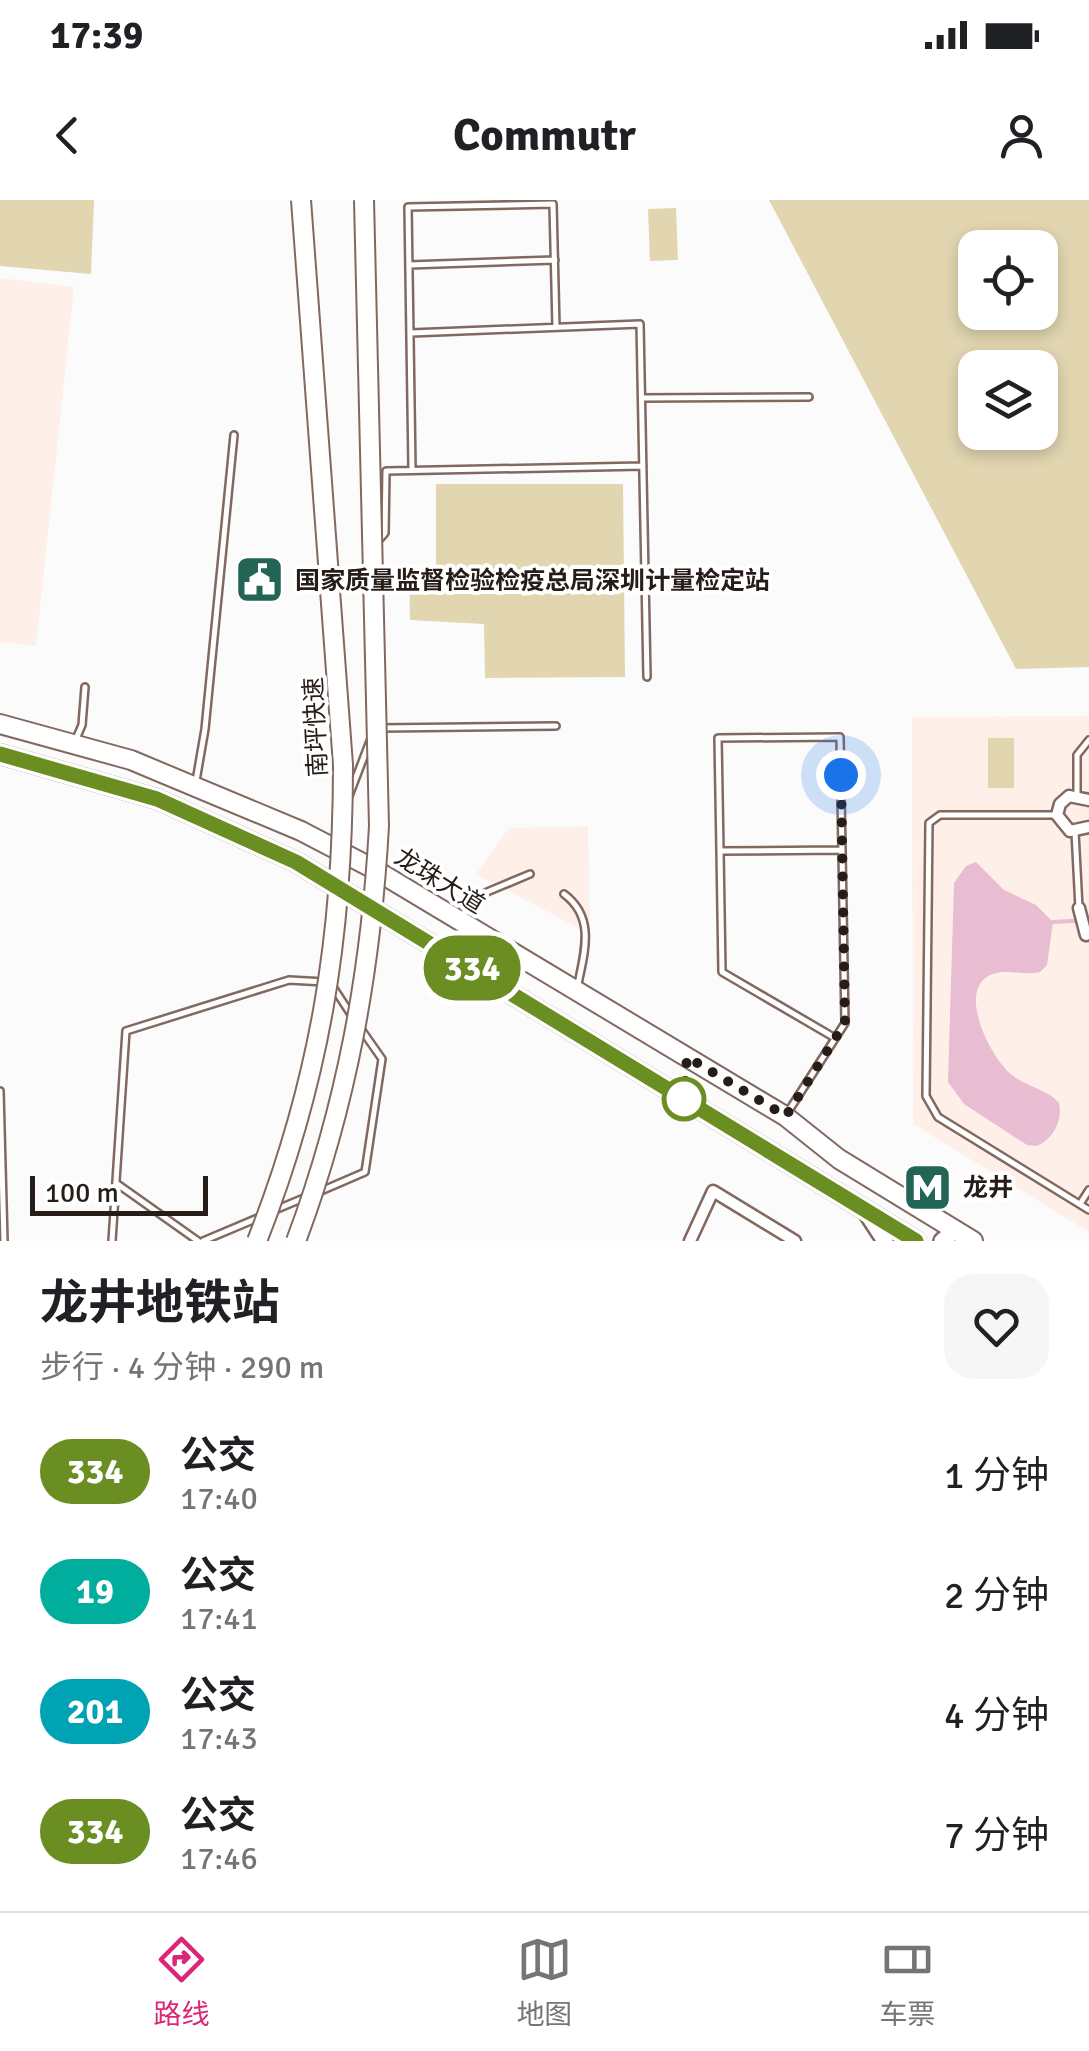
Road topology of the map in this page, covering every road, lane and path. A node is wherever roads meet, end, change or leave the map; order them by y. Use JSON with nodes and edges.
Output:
{"nodes":[{"id":1,"x":301,"y":200,"type":"edge"},
{"id":2,"x":364,"y":200,"type":"edge"},
{"id":3,"x":372,"y":200,"type":"edge"},
{"id":4,"x":554,"y":260,"type":"junction"},
{"id":5,"x":409,"y":264,"type":"junction"},
{"id":6,"x":556,"y":327,"type":"junction"},
{"id":7,"x":411,"y":333,"type":"junction"},
{"id":8,"x":809,"y":397,"type":"dead end"},
{"id":9,"x":642,"y":398,"type":"junction"},
{"id":10,"x":234,"y":435,"type":"dead end"},
{"id":11,"x":643,"y":466,"type":"junction"},
{"id":12,"x":412,"y":470,"type":"junction"},
{"id":13,"x":376,"y":544,"type":"junction"},
{"id":14,"x":647,"y":677,"type":"dead end"},
{"id":15,"x":85,"y":687,"type":"dead end"},
{"id":16,"x":0,"y":724,"type":"edge"},
{"id":17,"x":556,"y":726,"type":"dead end"},
{"id":18,"x":373,"y":728,"type":"junction"},
{"id":19,"x":1089,"y":740,"type":"edge"},
{"id":20,"x":75,"y":742,"type":"junction"},
{"id":21,"x":0,"y":754,"type":"edge"},
{"id":22,"x":195,"y":784,"type":"junction"},
{"id":23,"x":1076,"y":794,"type":"junction"},
{"id":24,"x":1089,"y":800,"type":"edge"},
{"id":25,"x":1057,"y":815,"type":"junction"},
{"id":26,"x":1089,"y":827,"type":"edge"},
{"id":27,"x":1075,"y":832,"type":"junction"},
{"id":28,"x":330,"y":846,"type":"junction"},
{"id":29,"x":842,"y":850,"type":"junction"},
{"id":30,"x":720,"y":851,"type":"junction"},
{"id":31,"x":530,"y":874,"type":"dead end"},
{"id":32,"x":564,"y":894,"type":"dead end"},
{"id":33,"x":1078,"y":908,"type":"joint"},
{"id":34,"x":456,"y":920,"type":"junction"},
{"id":35,"x":1088,"y":938,"type":"edge"},
{"id":36,"x":576,"y":992,"type":"junction"},
{"id":37,"x":835,"y":1038,"type":"junction"},
{"id":38,"x":0,"y":1091,"type":"edge"},
{"id":39,"x":786,"y":1116,"type":"junction"},
{"id":40,"x":116,"y":1183,"type":"junction"},
{"id":41,"x":1089,"y":1190,"type":"edge"},
{"id":42,"x":1080,"y":1204,"type":"junction"},
{"id":43,"x":864,"y":1209,"type":"junction"},
{"id":44,"x":1089,"y":1210,"type":"edge"},
{"id":45,"x":949,"y":1238,"type":"edge"},
{"id":46,"x":4,"y":1241,"type":"edge"},
{"id":47,"x":112,"y":1241,"type":"edge"},
{"id":48,"x":200,"y":1241,"type":"edge"},
{"id":49,"x":257,"y":1241,"type":"edge"},
{"id":50,"x":296,"y":1241,"type":"edge"},
{"id":51,"x":690,"y":1241,"type":"edge"},
{"id":52,"x":796,"y":1241,"type":"edge"},
{"id":53,"x":884,"y":1241,"type":"edge"},
{"id":54,"x":916,"y":1241,"type":"edge"},
{"id":55,"x":974,"y":1241,"type":"edge"}],
"edges":[{"from":1,"to":49,"type":"main road","name":"南坪快速","bridge":true},
{"from":2,"to":50,"type":"main road","bridge":true},
{"from":3,"to":13,"type":"lane"},
{"from":4,"to":5,"type":"lane"},
{"from":4,"to":5,"type":"lane"},
{"from":4,"to":6,"type":"lane"},
{"from":5,"to":7,"type":"lane"},
{"from":6,"to":7,"type":"lane"},
{"from":6,"to":9,"type":"lane"},
{"from":7,"to":12,"type":"lane"},
{"from":8,"to":9,"type":"lane"},
{"from":9,"to":11,"type":"lane"},
{"from":10,"to":22,"type":"lane"},
{"from":11,"to":12,"type":"lane"},
{"from":11,"to":14,"type":"lane"},
{"from":12,"to":13,"type":"lane"},
{"from":13,"to":18,"type":"lane"},
{"from":15,"to":20,"type":"lane"},
{"from":16,"to":20,"type":"main road","name":"龙珠大道"},
{"from":17,"to":18,"type":"lane"},
{"from":18,"to":28,"type":"lane"},
{"from":19,"to":23,"type":"lane"},
{"from":20,"to":22,"type":"main road","name":"龙珠大道"},
{"from":21,"to":43,"type":"main road"},
{"from":22,"to":28,"type":"main road","name":"龙珠大道"},
{"from":23,"to":24,"type":"street"},
{"from":23,"to":25,"type":"street"},
{"from":25,"to":27,"type":"street"},
{"from":25,"to":42,"type":"lane"},
{"from":26,"to":27,"type":"street"},
{"from":27,"to":33,"type":"lane"},
{"from":28,"to":34,"type":"main road","name":"龙珠大道"},
{"from":29,"to":30,"type":"lane"},
{"from":29,"to":30,"type":"lane"},
{"from":29,"to":37,"type":"lane"},
{"from":30,"to":37,"type":"lane"},
{"from":31,"to":34,"type":"lane"},
{"from":32,"to":36,"type":"lane"},
{"from":33,"to":35,"type":"street"},
{"from":34,"to":36,"type":"main road","name":"龙珠大道"},
{"from":36,"to":39,"type":"main road","name":"龙珠大道"},
{"from":37,"to":39,"type":"lane"},
{"from":38,"to":46,"type":"lane"},
{"from":39,"to":45,"type":"main road","name":"龙珠大道"},
{"from":40,"to":47,"type":"lane"},
{"from":40,"to":48,"type":"lane"},
{"from":40,"to":48,"type":"lane"},
{"from":41,"to":42,"type":"lane"},
{"from":42,"to":44,"type":"lane"},
{"from":43,"to":53,"type":"main road"},
{"from":43,"to":54,"type":"main road"},
{"from":45,"to":55,"type":"main road","name":"龙珠大道"},
{"from":51,"to":52,"type":"street"}]}
